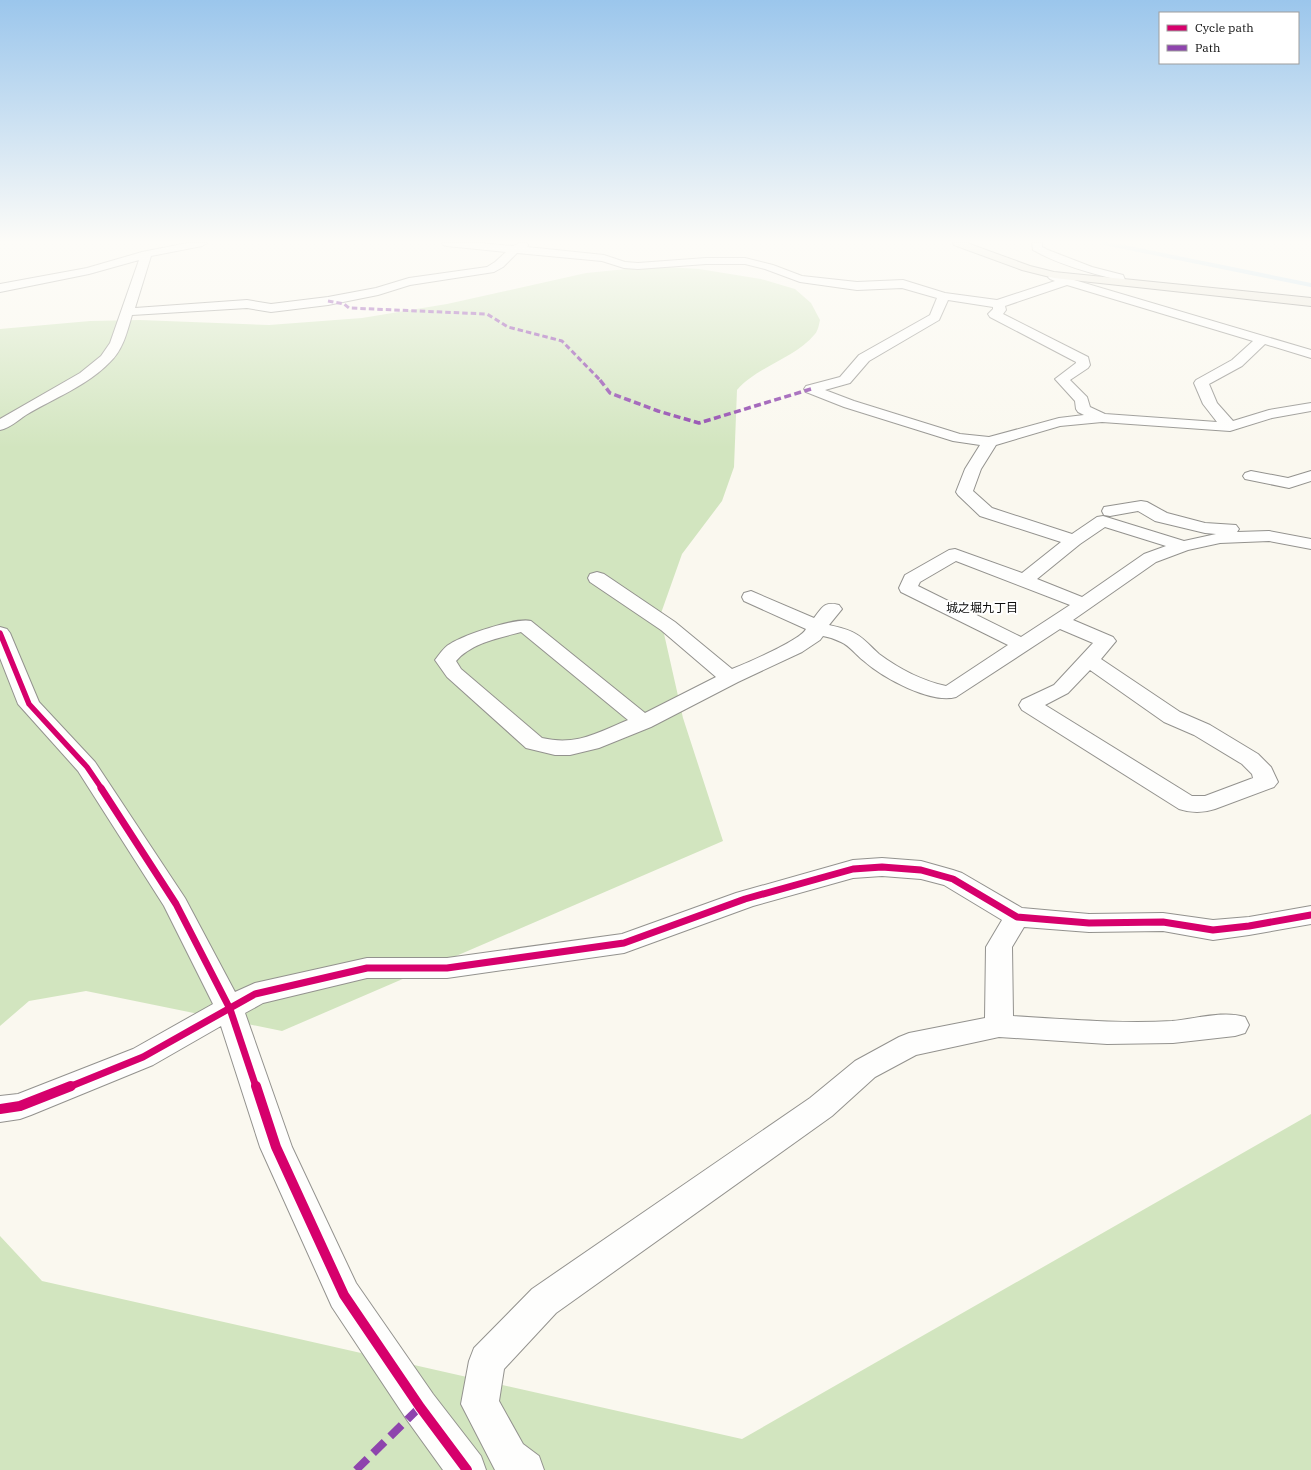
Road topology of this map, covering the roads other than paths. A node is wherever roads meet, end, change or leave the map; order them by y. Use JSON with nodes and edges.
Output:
{"nodes":[{"id":1,"x":127,"y":312,"type":"joint"},
{"id":2,"x":133,"y":312,"type":"edge"},
{"id":3,"x":937,"y":312,"type":"edge"},
{"id":4,"x":998,"y":312,"type":"edge"},
{"id":5,"x":1170,"y":312,"type":"edge"},
{"id":6,"x":1263,"y":339,"type":"junction"},
{"id":7,"x":1311,"y":354,"type":"edge"},
{"id":8,"x":1311,"y":407,"type":"edge"},
{"id":9,"x":1102,"y":418,"type":"junction"},
{"id":10,"x":0,"y":426,"type":"edge"},
{"id":11,"x":1230,"y":427,"type":"junction"},
{"id":12,"x":990,"y":442,"type":"junction"},
{"id":13,"x":1251,"y":476,"type":"dead end"},
{"id":14,"x":1311,"y":476,"type":"edge"},
{"id":15,"x":1110,"y":511,"type":"dead end"},
{"id":16,"x":1269,"y":536,"type":"junction"},
{"id":17,"x":1074,"y":540,"type":"junction"},
{"id":18,"x":1311,"y":544,"type":"edge"},
{"id":19,"x":1183,"y":546,"type":"junction"},
{"id":20,"x":597,"y":578,"type":"dead end"},
{"id":21,"x":1024,"y":581,"type":"junction"},
{"id":22,"x":751,"y":597,"type":"dead end"},
{"id":23,"x":1084,"y":604,"type":"junction"},
{"id":24,"x":832,"y":609,"type":"dead end"},
{"id":25,"x":1058,"y":621,"type":"junction"},
{"id":26,"x":817,"y":626,"type":"junction"},
{"id":27,"x":0,"y":633,"type":"edge"},
{"id":28,"x":1022,"y":645,"type":"junction"},
{"id":29,"x":1088,"y":659,"type":"junction"},
{"id":30,"x":730,"y":678,"type":"junction"},
{"id":31,"x":644,"y":722,"type":"junction"},
{"id":32,"x":1311,"y":915,"type":"edge"},
{"id":33,"x":1017,"y":917,"type":"junction"},
{"id":34,"x":230,"y":1009,"type":"junction"},
{"id":35,"x":1235,"y":1025,"type":"dead end"},
{"id":36,"x":999,"y":1026,"type":"junction"},
{"id":37,"x":0,"y":1109,"type":"edge"},
{"id":38,"x":467,"y":1470,"type":"edge"},
{"id":39,"x":525,"y":1470,"type":"edge"}],
"edges":[{"from":1,"to":2,"type":"street"},
{"from":1,"to":10,"type":"street"},
{"from":3,"to":12,"type":"street"},
{"from":4,"to":9,"type":"street"},
{"from":5,"to":6,"type":"street"},
{"from":6,"to":7,"type":"street"},
{"from":6,"to":11,"type":"street"},
{"from":8,"to":11,"type":"street"},
{"from":9,"to":11,"type":"street"},
{"from":9,"to":12,"type":"street"},
{"from":12,"to":17,"type":"street"},
{"from":13,"to":14,"type":"street"},
{"from":15,"to":16,"type":"street"},
{"from":16,"to":18,"type":"street"},
{"from":16,"to":19,"type":"street"},
{"from":17,"to":19,"type":"street"},
{"from":17,"to":21,"type":"street"},
{"from":19,"to":23,"type":"street"},
{"from":20,"to":30,"type":"street"},
{"from":21,"to":23,"type":"street"},
{"from":21,"to":28,"type":"street"},
{"from":22,"to":26,"type":"street"},
{"from":23,"to":25,"type":"street"},
{"from":24,"to":26,"type":"street"},
{"from":25,"to":28,"type":"street"},
{"from":25,"to":29,"type":"street"},
{"from":26,"to":28,"type":"street"},
{"from":26,"to":30,"type":"street"},
{"from":27,"to":34,"type":"street"},
{"from":29,"to":29,"type":"street"},
{"from":30,"to":31,"type":"street"},
{"from":31,"to":31,"type":"street"},
{"from":32,"to":33,"type":"street"},
{"from":33,"to":34,"type":"street"},
{"from":33,"to":36,"type":"street"},
{"from":34,"to":37,"type":"street"},
{"from":34,"to":38,"type":"street"},
{"from":35,"to":36,"type":"street"},
{"from":36,"to":39,"type":"street"}]}
